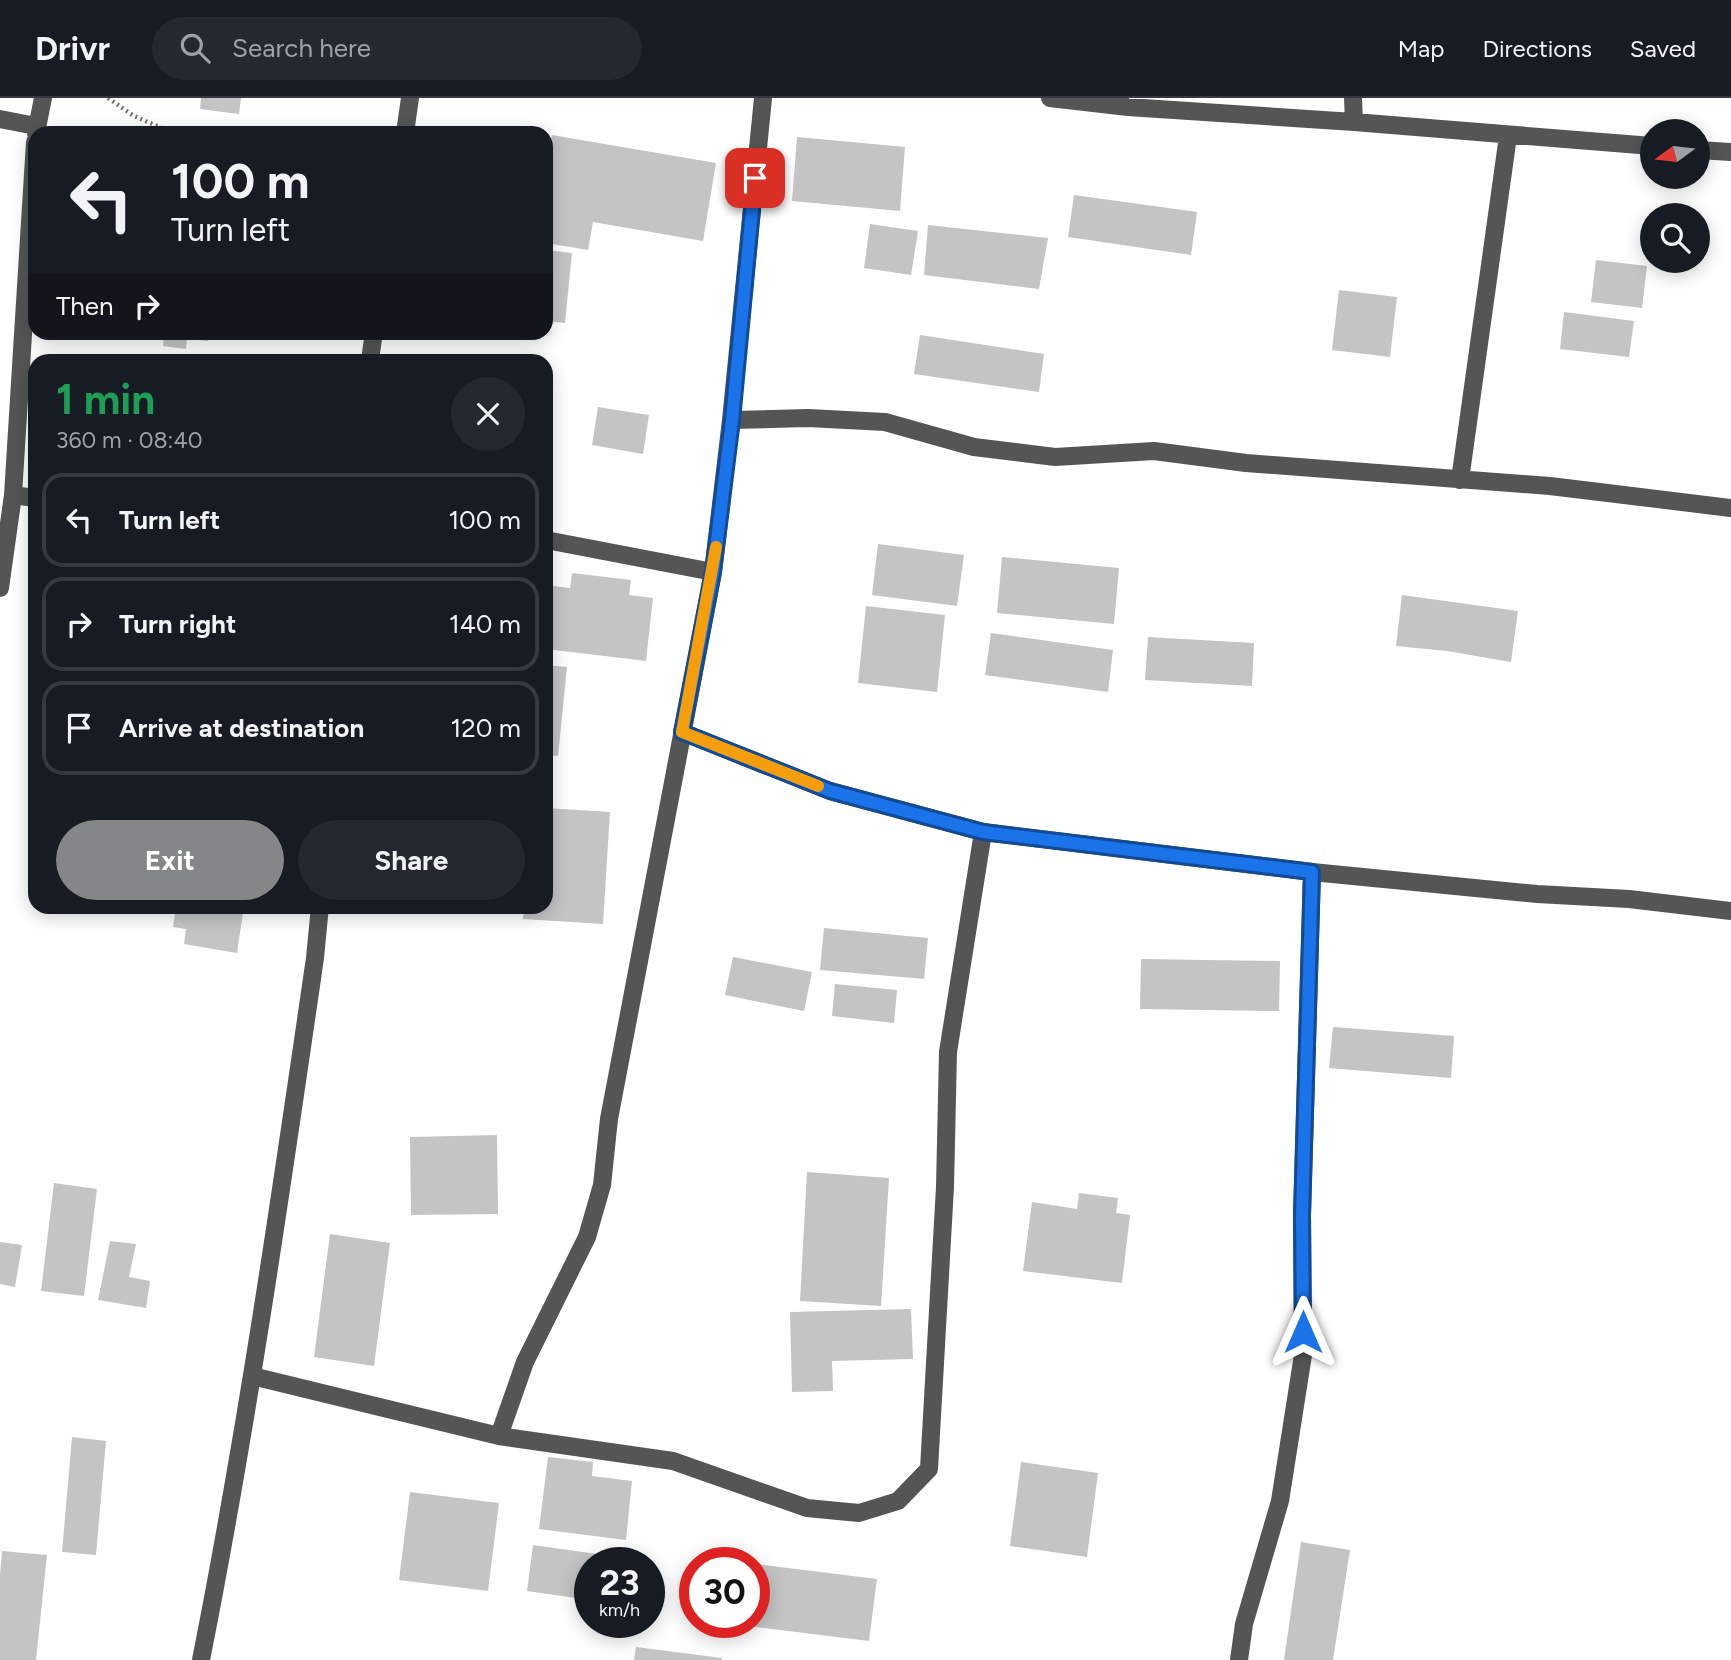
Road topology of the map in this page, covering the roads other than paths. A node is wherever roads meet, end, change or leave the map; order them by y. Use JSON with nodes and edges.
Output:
{"nodes":[{"id":1,"x":43,"y":98,"type":"edge"},
{"id":2,"x":410,"y":98,"type":"edge"},
{"id":3,"x":763,"y":98,"type":"edge"},
{"id":4,"x":1050,"y":98,"type":"edge"},
{"id":5,"x":1353,"y":98,"type":"edge"},
{"id":6,"x":0,"y":119,"type":"edge"},
{"id":7,"x":1354,"y":122,"type":"junction"},
{"id":8,"x":38,"y":126,"type":"edge"},
{"id":9,"x":406,"y":126,"type":"edge"},
{"id":10,"x":28,"y":131,"type":"edge"},
{"id":11,"x":1508,"y":136,"type":"junction"},
{"id":12,"x":1640,"y":145,"type":"edge"},
{"id":13,"x":1710,"y":151,"type":"edge"},
{"id":14,"x":1731,"y":152,"type":"edge"},
{"id":15,"x":28,"y":260,"type":"edge"},
{"id":16,"x":732,"y":420,"type":"junction"},
{"id":17,"x":1460,"y":480,"type":"junction"},
{"id":18,"x":13,"y":495,"type":"junction"},
{"id":19,"x":28,"y":497,"type":"edge"},
{"id":20,"x":1731,"y":508,"type":"edge"},
{"id":21,"x":553,"y":541,"type":"edge"},
{"id":22,"x":713,"y":572,"type":"junction"},
{"id":23,"x":0,"y":588,"type":"edge"},
{"id":24,"x":682,"y":732,"type":"junction"},
{"id":25,"x":983,"y":832,"type":"junction"},
{"id":26,"x":1312,"y":872,"type":"junction"},
{"id":27,"x":1731,"y":911,"type":"edge"},
{"id":28,"x":319,"y":914,"type":"edge"},
{"id":29,"x":252,"y":1376,"type":"junction"},
{"id":30,"x":499,"y":1436,"type":"junction"},
{"id":31,"x":201,"y":1660,"type":"edge"},
{"id":32,"x":1239,"y":1660,"type":"edge"}],
"edges":[{"from":1,"to":8,"type":"street"},
{"from":2,"to":9,"type":"street"},
{"from":3,"to":16,"type":"street"},
{"from":4,"to":7,"type":"street"},
{"from":5,"to":7,"type":"street"},
{"from":6,"to":10,"type":"street"},
{"from":7,"to":11,"type":"street"},
{"from":11,"to":12,"type":"street"},
{"from":11,"to":17,"type":"street"},
{"from":13,"to":14,"type":"street"},
{"from":15,"to":18,"type":"street"},
{"from":16,"to":17,"type":"street"},
{"from":16,"to":22,"type":"street"},
{"from":17,"to":20,"type":"street"},
{"from":18,"to":19,"type":"street"},
{"from":18,"to":23,"type":"street"},
{"from":21,"to":22,"type":"street"},
{"from":22,"to":24,"type":"street"},
{"from":24,"to":25,"type":"street"},
{"from":24,"to":30,"type":"street"},
{"from":25,"to":26,"type":"street"},
{"from":25,"to":30,"type":"street"},
{"from":26,"to":27,"type":"street"},
{"from":26,"to":32,"type":"street"},
{"from":28,"to":29,"type":"street"},
{"from":29,"to":30,"type":"street"},
{"from":29,"to":31,"type":"street"}]}
